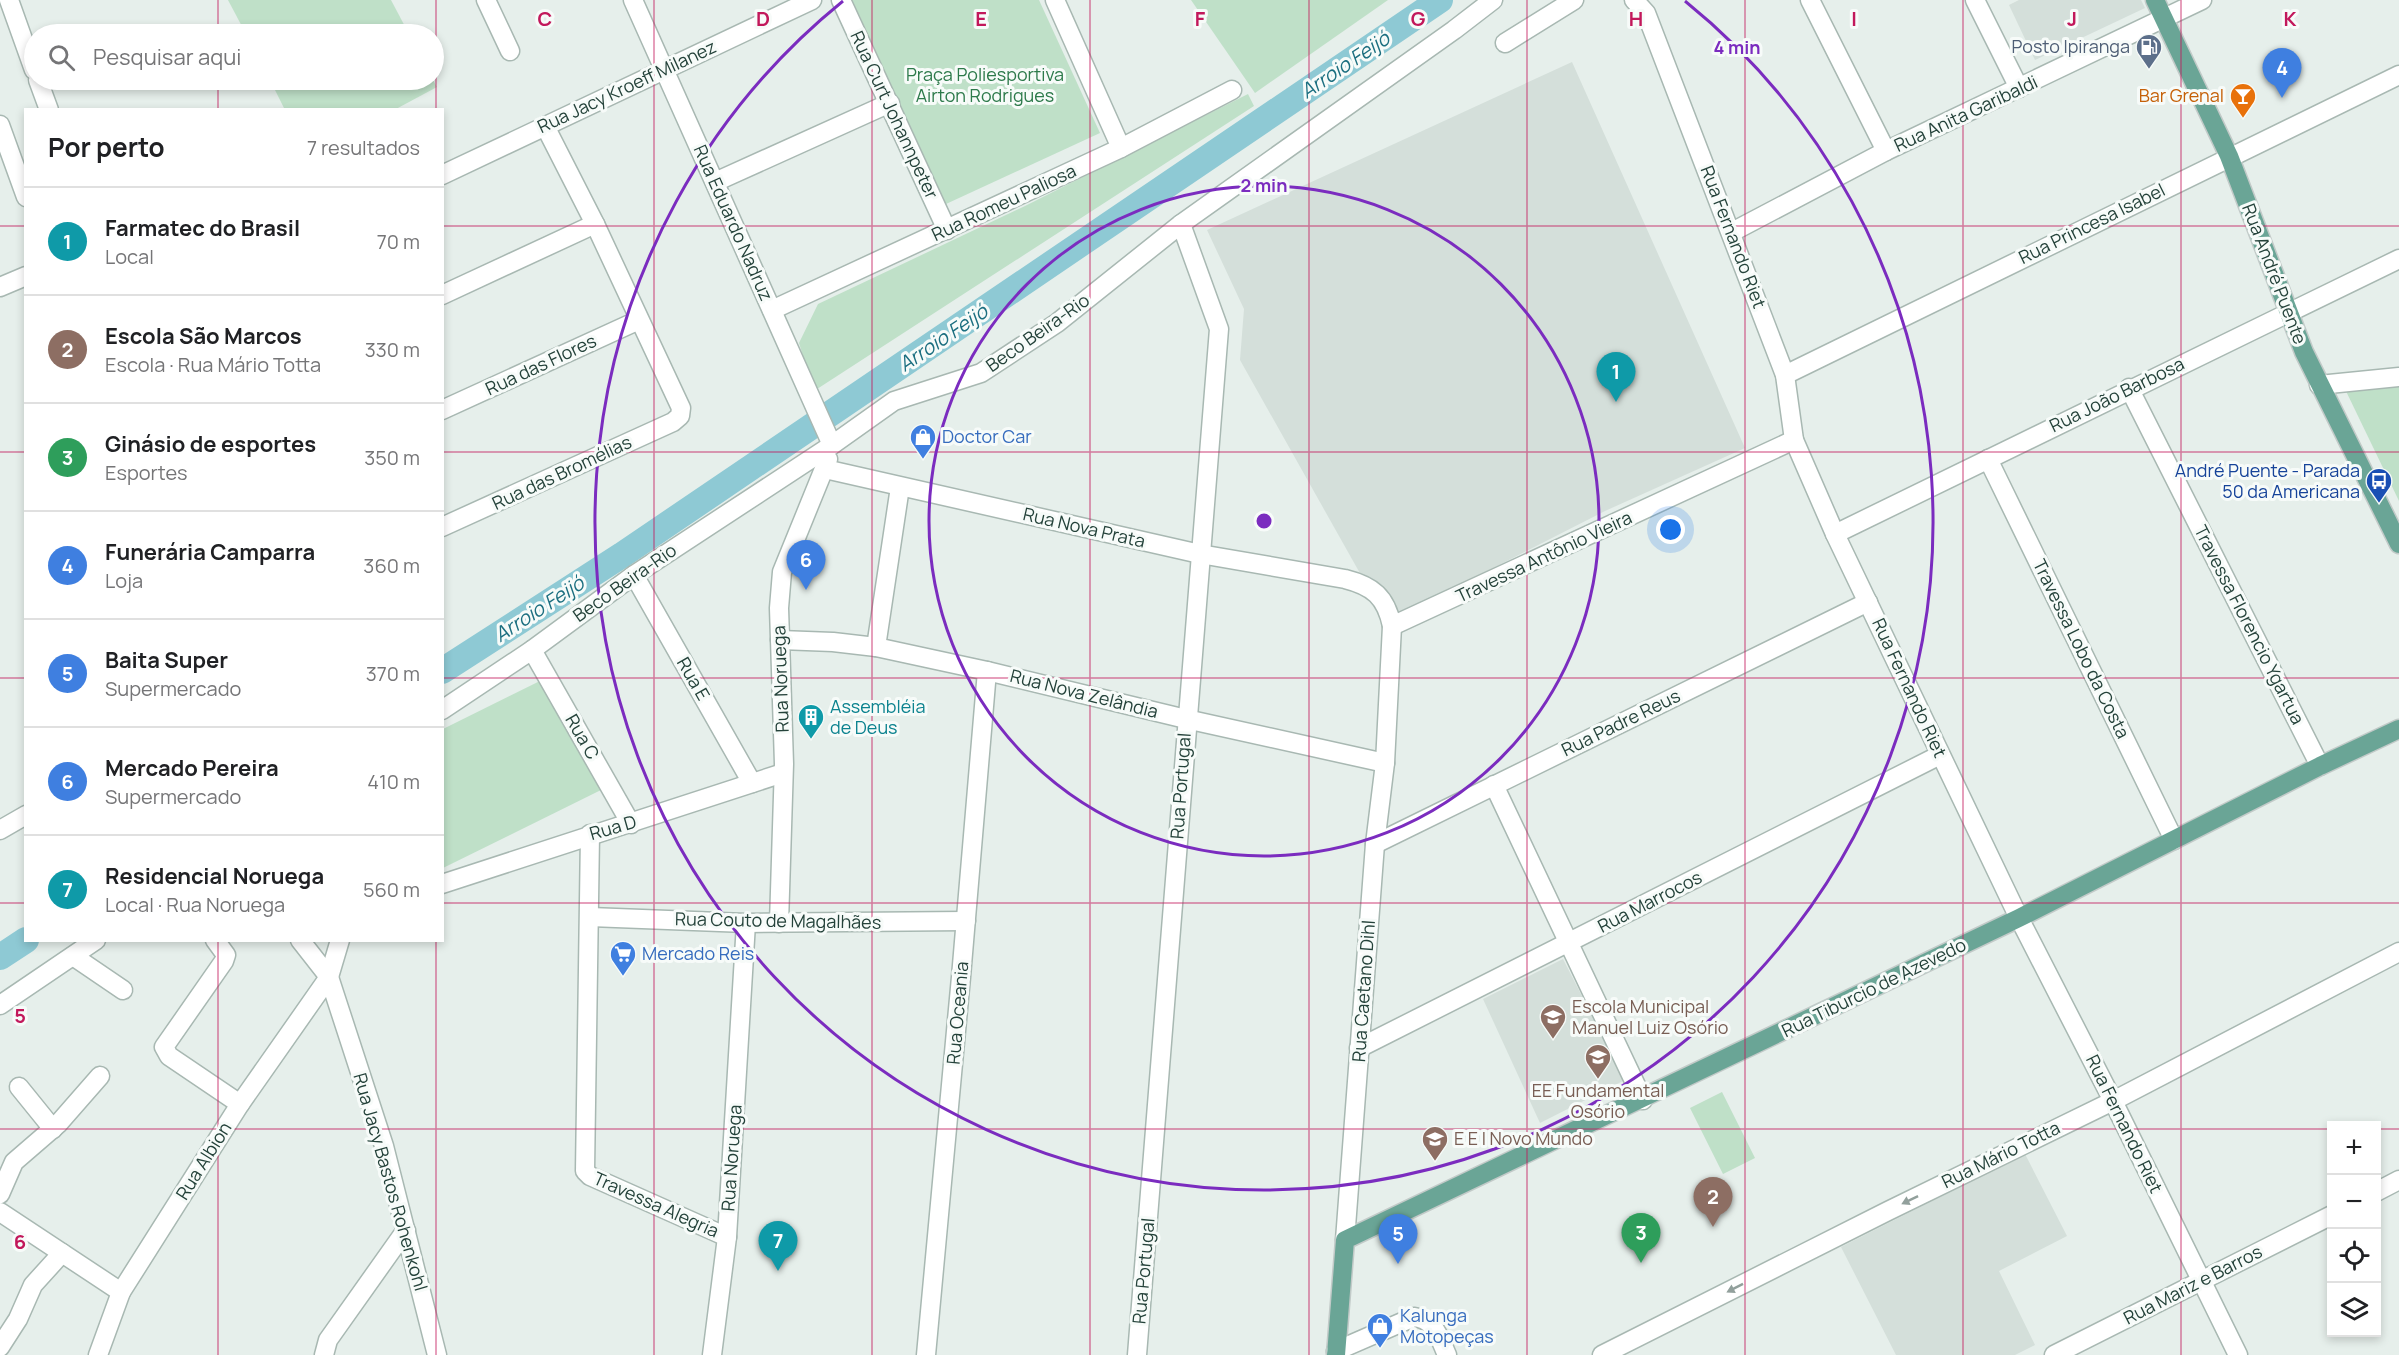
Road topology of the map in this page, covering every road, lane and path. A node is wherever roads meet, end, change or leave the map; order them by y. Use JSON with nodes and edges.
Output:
{"nodes":[{"id":1,"x":9,"y":0,"type":"edge"},
{"id":2,"x":486,"y":0,"type":"edge"},
{"id":3,"x":633,"y":0,"type":"edge"},
{"id":4,"x":812,"y":0,"type":"edge"},
{"id":5,"x":841,"y":0,"type":"edge"},
{"id":6,"x":1054,"y":0,"type":"edge"},
{"id":7,"x":1493,"y":0,"type":"edge"},
{"id":8,"x":1574,"y":0,"type":"edge"},
{"id":9,"x":1634,"y":0,"type":"edge"},
{"id":10,"x":1810,"y":0,"type":"edge"},
{"id":11,"x":1975,"y":0,"type":"edge"},
{"id":12,"x":2155,"y":0,"type":"edge"},
{"id":13,"x":2202,"y":0,"type":"edge"},
{"id":14,"x":2165,"y":19,"type":"junction"},
{"id":15,"x":24,"y":42,"type":"edge"},
{"id":16,"x":1505,"y":43,"type":"dead end"},
{"id":17,"x":510,"y":51,"type":"dead end"},
{"id":18,"x":664,"y":70,"type":"junction"},
{"id":19,"x":2399,"y":75,"type":"edge"},
{"id":20,"x":2019,"y":88,"type":"junction"},
{"id":21,"x":42,"y":90,"type":"edge"},
{"id":22,"x":1232,"y":90,"type":"dead end"},
{"id":23,"x":890,"y":103,"type":"junction"},
{"id":24,"x":48,"y":108,"type":"edge"},
{"id":25,"x":0,"y":125,"type":"edge"},
{"id":26,"x":545,"y":126,"type":"junction"},
{"id":27,"x":1120,"y":148,"type":"junction"},
{"id":28,"x":1886,"y":151,"type":"junction"},
{"id":29,"x":2229,"y":156,"type":"junction"},
{"id":30,"x":444,"y":174,"type":"edge"},
{"id":31,"x":715,"y":182,"type":"junction"},
{"id":32,"x":24,"y":191,"type":"edge"},
{"id":33,"x":595,"y":224,"type":"junction"},
{"id":34,"x":1181,"y":224,"type":"junction"},
{"id":35,"x":947,"y":230,"type":"junction"},
{"id":36,"x":1732,"y":232,"type":"junction"},
{"id":37,"x":2399,"y":259,"type":"edge"},
{"id":38,"x":24,"y":277,"type":"edge"},
{"id":39,"x":0,"y":287,"type":"edge"},
{"id":40,"x":444,"y":294,"type":"edge"},
{"id":41,"x":772,"y":310,"type":"junction"},
{"id":42,"x":2288,"y":314,"type":"junction"},
{"id":43,"x":639,"y":320,"type":"junction"},
{"id":44,"x":1785,"y":375,"type":"junction"},
{"id":45,"x":2399,"y":377,"type":"edge"},
{"id":46,"x":2319,"y":385,"type":"junction"},
{"id":47,"x":2129,"y":388,"type":"junction"},
{"id":48,"x":444,"y":409,"type":"edge"},
{"id":49,"x":830,"y":440,"type":"junction"},
{"id":50,"x":1794,"y":440,"type":"junction"},
{"id":51,"x":1988,"y":459,"type":"junction"},
{"id":52,"x":825,"y":469,"type":"junction"},
{"id":53,"x":900,"y":487,"type":"junction"},
{"id":54,"x":444,"y":526,"type":"edge"},
{"id":55,"x":1835,"y":534,"type":"junction"},
{"id":56,"x":2399,"y":544,"type":"edge"},
{"id":57,"x":1200,"y":554,"type":"junction"},
{"id":58,"x":634,"y":575,"type":"junction"},
{"id":59,"x":1868,"y":602,"type":"junction"},
{"id":60,"x":1392,"y":626,"type":"junction"},
{"id":61,"x":780,"y":640,"type":"junction"},
{"id":62,"x":876,"y":647,"type":"junction"},
{"id":63,"x":532,"y":650,"type":"junction"},
{"id":64,"x":987,"y":670,"type":"junction"},
{"id":65,"x":444,"y":709,"type":"edge"},
{"id":66,"x":1186,"y":719,"type":"junction"},
{"id":67,"x":2399,"y":729,"type":"edge"},
{"id":68,"x":1940,"y":755,"type":"junction"},
{"id":69,"x":1385,"y":763,"type":"junction"},
{"id":70,"x":2320,"y":766,"type":"junction"},
{"id":71,"x":783,"y":772,"type":"junction"},
{"id":72,"x":752,"y":783,"type":"junction"},
{"id":73,"x":1494,"y":785,"type":"junction"},
{"id":74,"x":24,"y":816,"type":"edge"},
{"id":75,"x":631,"y":824,"type":"junction"},
{"id":76,"x":0,"y":830,"type":"edge"},
{"id":77,"x":590,"y":834,"type":"junction"},
{"id":78,"x":2174,"y":840,"type":"junction"},
{"id":79,"x":1375,"y":844,"type":"junction"},
{"id":80,"x":444,"y":883,"type":"edge"},
{"id":81,"x":590,"y":917,"type":"junction"},
{"id":82,"x":2019,"y":918,"type":"junction"},
{"id":83,"x":966,"y":921,"type":"junction"},
{"id":84,"x":779,"y":923,"type":"junction"},
{"id":85,"x":746,"y":924,"type":"junction"},
{"id":86,"x":93,"y":942,"type":"edge"},
{"id":87,"x":216,"y":942,"type":"edge"},
{"id":88,"x":302,"y":942,"type":"edge"},
{"id":89,"x":339,"y":942,"type":"edge"},
{"id":90,"x":1569,"y":942,"type":"junction"},
{"id":91,"x":2399,"y":952,"type":"edge"},
{"id":92,"x":73,"y":956,"type":"junction"},
{"id":93,"x":329,"y":976,"type":"junction"},
{"id":94,"x":123,"y":990,"type":"dead end"},
{"id":95,"x":0,"y":1005,"type":"edge"},
{"id":96,"x":1359,"y":1048,"type":"junction"},
{"id":97,"x":100,"y":1076,"type":"dead end"},
{"id":98,"x":19,"y":1087,"type":"dead end"},
{"id":99,"x":1643,"y":1100,"type":"junction"},
{"id":100,"x":2113,"y":1101,"type":"junction"},
{"id":101,"x":240,"y":1104,"type":"junction"},
{"id":102,"x":53,"y":1129,"type":"junction"},
{"id":103,"x":2399,"y":1180,"type":"edge"},
{"id":104,"x":2381,"y":1189,"type":"edge"},
{"id":105,"x":0,"y":1194,"type":"edge"},
{"id":106,"x":0,"y":1212,"type":"edge"},
{"id":107,"x":2327,"y":1217,"type":"edge"},
{"id":108,"x":406,"y":1230,"type":"junction"},
{"id":109,"x":727,"y":1237,"type":"junction"},
{"id":110,"x":1345,"y":1240,"type":"junction"},
{"id":111,"x":62,"y":1253,"type":"junction"},
{"id":112,"x":2201,"y":1281,"type":"junction"},
{"id":113,"x":121,"y":1292,"type":"junction"},
{"id":114,"x":0,"y":1347,"type":"edge"},
{"id":115,"x":1336,"y":1353,"type":"edge"},
{"id":116,"x":98,"y":1355,"type":"edge"},
{"id":117,"x":324,"y":1355,"type":"edge"},
{"id":118,"x":436,"y":1355,"type":"edge"},
{"id":119,"x":712,"y":1355,"type":"edge"},
{"id":120,"x":926,"y":1355,"type":"edge"},
{"id":121,"x":1137,"y":1355,"type":"edge"},
{"id":122,"x":1447,"y":1355,"type":"edge"},
{"id":123,"x":1602,"y":1355,"type":"edge"},
{"id":124,"x":2054,"y":1355,"type":"edge"},
{"id":125,"x":2238,"y":1355,"type":"edge"}],
"edges":[{"from":1,"to":15,"type":"street"},
{"from":2,"to":17,"type":"street"},
{"from":3,"to":18,"type":"street","name":"Rua Eduardo Nadruz"},
{"from":4,"to":18,"type":"street","name":"Rua Jacy Kroeff Milanez"},
{"from":5,"to":23,"type":"street","name":"Rua Curt Johannpeter"},
{"from":6,"to":27,"type":"street"},
{"from":7,"to":34,"type":"street","name":"Beco Beira-Rio"},
{"from":8,"to":16,"type":"street"},
{"from":9,"to":36,"type":"street","name":"Rua Fernando Riet"},
{"from":10,"to":28,"type":"street"},
{"from":11,"to":20,"type":"street"},
{"from":12,"to":14,"type":"main road","name":"Rua André Puente"},
{"from":13,"to":14,"type":"street","name":"Rua Anita Garibaldi"},
{"from":14,"to":20,"type":"street","name":"Rua Anita Garibaldi"},
{"from":14,"to":29,"type":"main road","name":"Rua André Puente"},
{"from":18,"to":26,"type":"street","name":"Rua Jacy Kroeff Milanez"},
{"from":18,"to":31,"type":"street","name":"Rua Eduardo Nadruz"},
{"from":19,"to":29,"type":"street","name":"Rua Princesa Isabel"},
{"from":20,"to":28,"type":"street","name":"Rua Anita Garibaldi"},
{"from":21,"to":24,"type":"street"},
{"from":22,"to":27,"type":"street","name":"Rua Romeu Paliosa"},
{"from":23,"to":31,"type":"street"},
{"from":23,"to":35,"type":"street","name":"Rua Curt Johannpeter"},
{"from":25,"to":32,"type":"street"},
{"from":26,"to":30,"type":"street","name":"Rua Jacy Kroeff Milanez"},
{"from":26,"to":33,"type":"street"},
{"from":27,"to":35,"type":"street","name":"Rua Romeu Paliosa"},
{"from":28,"to":36,"type":"street","name":"Rua Anita Garibaldi"},
{"from":29,"to":42,"type":"main road","name":"Rua André Puente"},
{"from":29,"to":44,"type":"street","name":"Rua Princesa Isabel"},
{"from":31,"to":41,"type":"street","name":"Rua Eduardo Nadruz"},
{"from":33,"to":40,"type":"street"},
{"from":33,"to":43,"type":"street"},
{"from":34,"to":49,"type":"street","name":"Beco Beira-Rio"},
{"from":34,"to":57,"type":"street","name":"Rua Portugal"},
{"from":35,"to":41,"type":"street","name":"Rua Romeu Paliosa"},
{"from":36,"to":44,"type":"street","name":"Rua Fernando Riet"},
{"from":37,"to":42,"type":"street","name":"Rua João Barbosa"},
{"from":38,"to":39,"type":"street"},
{"from":41,"to":49,"type":"street","name":"Rua Eduardo Nadruz"},
{"from":42,"to":46,"type":"main road","name":"Rua André Puente"},
{"from":42,"to":47,"type":"street","name":"Rua João Barbosa"},
{"from":43,"to":48,"type":"street","name":"Rua das Flores"},
{"from":43,"to":54,"type":"street","name":"Rua das Bromélias"},
{"from":44,"to":50,"type":"street","name":"Rua Fernando Riet"},
{"from":45,"to":46,"type":"street"},
{"from":46,"to":56,"type":"main road","name":"Rua André Puente"},
{"from":47,"to":51,"type":"street","name":"Rua João Barbosa"},
{"from":47,"to":70,"type":"street","name":"Travessa Florencio Ygartua"},
{"from":49,"to":52,"type":"street","name":"Rua Noruega"},
{"from":49,"to":58,"type":"street","name":"Beco Beira-Rio"},
{"from":50,"to":55,"type":"street","name":"Rua Fernando Riet"},
{"from":50,"to":60,"type":"street","name":"Travessa Antônio Vieira"},
{"from":51,"to":55,"type":"street","name":"Rua João Barbosa"},
{"from":51,"to":78,"type":"street","name":"Travessa Lobo da Costa"},
{"from":52,"to":53,"type":"street","name":"Rua Nova Prata"},
{"from":52,"to":61,"type":"street","name":"Rua Noruega"},
{"from":53,"to":57,"type":"street","name":"Rua Nova Prata"},
{"from":53,"to":62,"type":"street"},
{"from":55,"to":59,"type":"street","name":"Rua Fernando Riet"},
{"from":57,"to":60,"type":"street","name":"Rua Nova Prata"},
{"from":57,"to":66,"type":"street","name":"Rua Portugal"},
{"from":58,"to":63,"type":"street","name":"Beco Beira-Rio"},
{"from":58,"to":72,"type":"street","name":"Rua E"},
{"from":59,"to":68,"type":"street","name":"Rua Fernando Riet"},
{"from":59,"to":73,"type":"street","name":"Rua Padre Reus"},
{"from":60,"to":69,"type":"street","name":"Rua Caetano Dihl"},
{"from":61,"to":62,"type":"street","name":"Rua Nova Zelândia"},
{"from":61,"to":71,"type":"street","name":"Rua Noruega"},
{"from":62,"to":64,"type":"street","name":"Rua Nova Zelândia"},
{"from":63,"to":65,"type":"street","name":"Beco Beira-Rio"},
{"from":63,"to":75,"type":"street","name":"Rua C"},
{"from":64,"to":66,"type":"street","name":"Rua Nova Zelândia"},
{"from":64,"to":83,"type":"street","name":"Rua Oceania"},
{"from":66,"to":69,"type":"street","name":"Rua Nova Zelândia"},
{"from":66,"to":121,"type":"street","name":"Rua Portugal"},
{"from":67,"to":70,"type":"main road","name":"Rua Tiburcio de Azevedo"},
{"from":68,"to":82,"type":"street","name":"Rua Fernando Riet"},
{"from":68,"to":90,"type":"street","name":"Rua Marrocos"},
{"from":69,"to":79,"type":"street","name":"Rua Caetano Dihl"},
{"from":70,"to":78,"type":"main road","name":"Rua Tiburcio de Azevedo"},
{"from":71,"to":72,"type":"street","name":"Rua D"},
{"from":71,"to":84,"type":"street","name":"Rua Noruega"},
{"from":72,"to":75,"type":"street","name":"Rua D"},
{"from":73,"to":79,"type":"street","name":"Rua Padre Reus"},
{"from":73,"to":90,"type":"street"},
{"from":74,"to":76,"type":"street"},
{"from":75,"to":77,"type":"street","name":"Rua D"},
{"from":77,"to":80,"type":"street","name":"Rua D"},
{"from":77,"to":81,"type":"street"},
{"from":78,"to":82,"type":"main road","name":"Rua Tiburcio de Azevedo"},
{"from":79,"to":96,"type":"street","name":"Rua Caetano Dihl"},
{"from":81,"to":85,"type":"street","name":"Rua Couto de Magalhães"},
{"from":81,"to":109,"type":"street","name":"Travessa Alegria"},
{"from":82,"to":99,"type":"main road","name":"Rua Tiburcio de Azevedo"},
{"from":82,"to":100,"type":"street","name":"Rua Fernando Riet"},
{"from":83,"to":84,"type":"street","name":"Rua Couto de Magalhães"},
{"from":83,"to":120,"type":"street","name":"Rua Oceania"},
{"from":84,"to":85,"type":"street","name":"Rua Couto de Magalhães"},
{"from":85,"to":109,"type":"street","name":"Rua Noruega"},
{"from":86,"to":92,"type":"street"},
{"from":87,"to":101,"type":"street"},
{"from":88,"to":93,"type":"street"},
{"from":89,"to":93,"type":"street","name":"Rua Albion"},
{"from":90,"to":96,"type":"street","name":"Rua Marrocos"},
{"from":90,"to":99,"type":"street"},
{"from":91,"to":100,"type":"street","name":"Rua Mário Totta"},
{"from":92,"to":94,"type":"street"},
{"from":92,"to":95,"type":"street"},
{"from":93,"to":101,"type":"street","name":"Rua Albion"},
{"from":93,"to":108,"type":"street","name":"Rua Jacy Bastos Rohenkohl"},
{"from":96,"to":110,"type":"street","name":"Rua Caetano Dihl"},
{"from":97,"to":102,"type":"street"},
{"from":98,"to":102,"type":"street"},
{"from":99,"to":110,"type":"main road","name":"Rua Tiburcio de Azevedo"},
{"from":100,"to":112,"type":"street","name":"Rua Fernando Riet"},
{"from":100,"to":123,"type":"street","name":"Rua Mário Totta","one_way":true},
{"from":101,"to":113,"type":"street","name":"Rua Albion"},
{"from":102,"to":105,"type":"street"},
{"from":103,"to":104,"type":"street"},
{"from":106,"to":111,"type":"street"},
{"from":107,"to":112,"type":"street","name":"Rua Mariz e Barros"},
{"from":108,"to":117,"type":"street"},
{"from":108,"to":118,"type":"street","name":"Rua Jacy Bastos Rohenkohl"},
{"from":109,"to":119,"type":"street","name":"Rua Noruega"},
{"from":110,"to":115,"type":"main road","name":"Rua Caetano Dihl"},
{"from":111,"to":113,"type":"street"},
{"from":111,"to":114,"type":"street"},
{"from":112,"to":124,"type":"street","name":"Rua Mariz e Barros"},
{"from":112,"to":125,"type":"street","name":"Rua Fernando Riet"},
{"from":113,"to":116,"type":"street","name":"Rua Albion"},
{"from":115,"to":122,"type":"street"}]}
